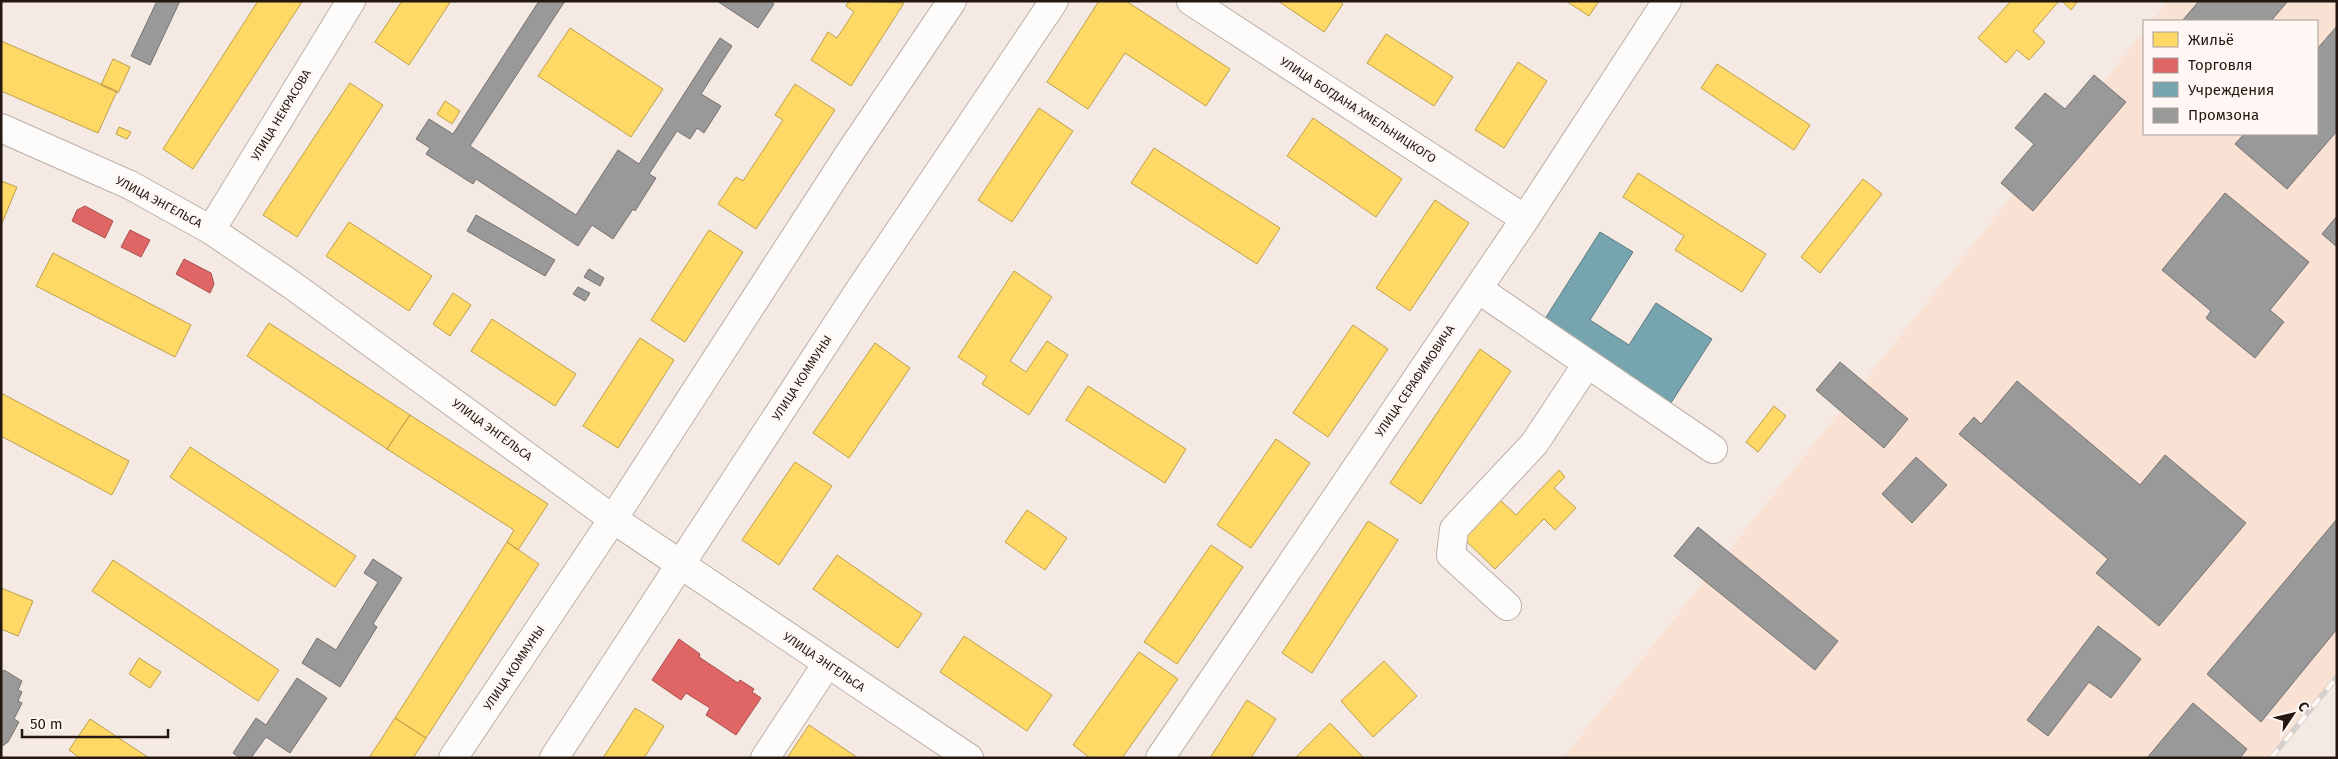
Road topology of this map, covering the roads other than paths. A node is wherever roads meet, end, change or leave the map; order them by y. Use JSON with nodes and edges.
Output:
{"nodes":[{"id":1,"x":351,"y":1,"type":"edge"},
{"id":2,"x":952,"y":1,"type":"edge"},
{"id":3,"x":1054,"y":1,"type":"edge"},
{"id":4,"x":1191,"y":1,"type":"edge"},
{"id":5,"x":1667,"y":1,"type":"edge"},
{"id":6,"x":1,"y":128,"type":"edge"},
{"id":7,"x":1525,"y":219,"type":"junction"},
{"id":8,"x":211,"y":230,"type":"junction"},
{"id":9,"x":1478,"y":289,"type":"junction"},
{"id":10,"x":1587,"y":364,"type":"junction"},
{"id":11,"x":1713,"y":449,"type":"dead end"},
{"id":12,"x":612,"y":519,"type":"junction"},
{"id":13,"x":679,"y":566,"type":"junction"},
{"id":14,"x":1507,"y":606,"type":"dead end"},
{"id":15,"x":827,"y":664,"type":"junction"},
{"id":16,"x":453,"y":758,"type":"edge"},
{"id":17,"x":554,"y":758,"type":"edge"},
{"id":18,"x":765,"y":758,"type":"edge"},
{"id":19,"x":969,"y":758,"type":"edge"},
{"id":20,"x":1160,"y":758,"type":"edge"}],
"edges":[{"from":1,"to":8,"type":"street","name":"УЛИЦА НЕКРАСОВА"},
{"from":2,"to":12,"type":"street","name":"УЛИЦА КОММУНЫ"},
{"from":3,"to":13,"type":"street","name":"УЛИЦА КОММУНЫ"},
{"from":4,"to":7,"type":"street","name":"УЛИЦА БОГДАНА ХМЕЛЬНИЦКОГО"},
{"from":5,"to":7,"type":"street","name":"УЛИЦА СЕРАФИМОВИЧА"},
{"from":6,"to":8,"type":"street","name":"УЛИЦА ЭНГЕЛЬСА"},
{"from":7,"to":9,"type":"street","name":"УЛИЦА СЕРАФИМОВИЧА"},
{"from":8,"to":12,"type":"street","name":"УЛИЦА ЭНГЕЛЬСА"},
{"from":9,"to":10,"type":"street"},
{"from":9,"to":20,"type":"street","name":"УЛИЦА СЕРАФИМОВИЧА"},
{"from":10,"to":11,"type":"street"},
{"from":10,"to":14,"type":"street"},
{"from":12,"to":13,"type":"street","name":"УЛИЦА ЭНГЕЛЬСА"},
{"from":12,"to":16,"type":"street","name":"УЛИЦА КОММУНЫ"},
{"from":13,"to":15,"type":"street","name":"УЛИЦА ЭНГЕЛЬСА"},
{"from":13,"to":17,"type":"street","name":"УЛИЦА КОММУНЫ"},
{"from":15,"to":18,"type":"street"},
{"from":15,"to":19,"type":"street","name":"УЛИЦА ЭНГЕЛЬСА"}]}
